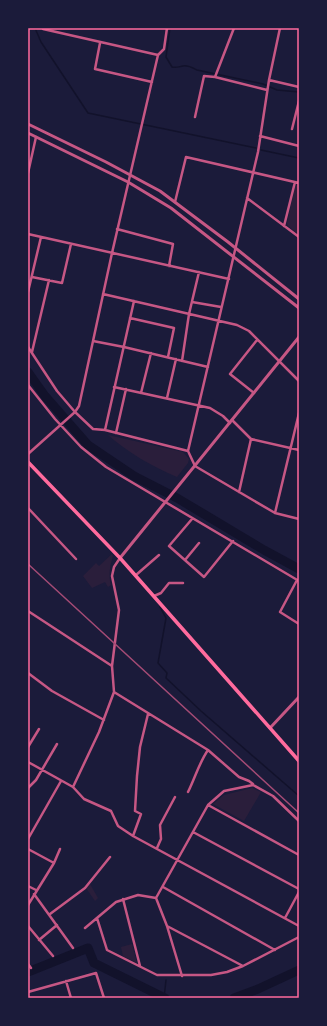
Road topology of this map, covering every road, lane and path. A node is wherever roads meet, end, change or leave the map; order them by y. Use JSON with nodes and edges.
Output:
{"nodes":[{"id":1,"x":43,"y":28,"type":"edge"},
{"id":2,"x":167,"y":28,"type":"edge"},
{"id":3,"x":234,"y":28,"type":"edge"},
{"id":4,"x":280,"y":28,"type":"edge"},
{"id":5,"x":100,"y":43,"type":"junction"},
{"id":6,"x":158,"y":55,"type":"junction"},
{"id":7,"x":215,"y":77,"type":"junction"},
{"id":8,"x":269,"y":80,"type":"junction"},
{"id":9,"x":152,"y":82,"type":"junction"},
{"id":10,"x":268,"y":87,"type":"junction"},
{"id":11,"x":299,"y":87,"type":"edge"},
{"id":12,"x":299,"y":101,"type":"edge"},
{"id":13,"x":195,"y":117,"type":"dead end"},
{"id":14,"x":28,"y":124,"type":"edge"},
{"id":15,"x":292,"y":129,"type":"dead end"},
{"id":16,"x":28,"y":133,"type":"edge"},
{"id":17,"x":260,"y":136,"type":"junction"},
{"id":18,"x":36,"y":137,"type":"junction"},
{"id":19,"x":299,"y":146,"type":"edge"},
{"id":20,"x":28,"y":173,"type":"edge"},
{"id":21,"x":253,"y":173,"type":"junction"},
{"id":22,"x":130,"y":175,"type":"junction"},
{"id":23,"x":128,"y":182,"type":"junction"},
{"id":24,"x":294,"y":182,"type":"junction"},
{"id":25,"x":299,"y":183,"type":"edge"},
{"id":26,"x":247,"y":198,"type":"junction"},
{"id":27,"x":175,"y":202,"type":"junction"},
{"id":28,"x":284,"y":226,"type":"junction"},
{"id":29,"x":117,"y":229,"type":"junction"},
{"id":30,"x":28,"y":234,"type":"edge"},
{"id":31,"x":41,"y":237,"type":"junction"},
{"id":32,"x":299,"y":237,"type":"edge"},
{"id":33,"x":71,"y":244,"type":"junction"},
{"id":34,"x":235,"y":248,"type":"junction"},
{"id":35,"x":112,"y":253,"type":"junction"},
{"id":36,"x":234,"y":257,"type":"junction"},
{"id":37,"x":169,"y":266,"type":"junction"},
{"id":38,"x":199,"y":272,"type":"junction"},
{"id":39,"x":32,"y":277,"type":"junction"},
{"id":40,"x":228,"y":279,"type":"junction"},
{"id":41,"x":49,"y":280,"type":"junction"},
{"id":42,"x":28,"y":292,"type":"edge"},
{"id":43,"x":103,"y":294,"type":"junction"},
{"id":44,"x":299,"y":299,"type":"edge"},
{"id":45,"x":134,"y":301,"type":"junction"},
{"id":46,"x":192,"y":302,"type":"junction"},
{"id":47,"x":221,"y":307,"type":"junction"},
{"id":48,"x":299,"y":308,"type":"edge"},
{"id":49,"x":189,"y":314,"type":"junction"},
{"id":50,"x":130,"y":318,"type":"junction"},
{"id":51,"x":218,"y":320,"type":"junction"},
{"id":52,"x":299,"y":337,"type":"edge"},
{"id":53,"x":258,"y":340,"type":"junction"},
{"id":54,"x":93,"y":341,"type":"junction"},
{"id":55,"x":28,"y":347,"type":"edge"},
{"id":56,"x":124,"y":347,"type":"junction"},
{"id":57,"x":32,"y":352,"type":"junction"},
{"id":58,"x":151,"y":353,"type":"junction"},
{"id":59,"x":168,"y":357,"type":"junction"},
{"id":60,"x":176,"y":359,"type":"junction"},
{"id":61,"x":182,"y":361,"type":"junction"},
{"id":62,"x":279,"y":362,"type":"junction"},
{"id":63,"x":208,"y":367,"type":"junction"},
{"id":64,"x":299,"y":382,"type":"edge"},
{"id":65,"x":28,"y":385,"type":"edge"},
{"id":66,"x":114,"y":387,"type":"junction"},
{"id":67,"x":126,"y":389,"type":"junction"},
{"id":68,"x":141,"y":393,"type":"junction"},
{"id":69,"x":254,"y":393,"type":"junction"},
{"id":70,"x":167,"y":398,"type":"junction"},
{"id":71,"x":198,"y":405,"type":"junction"},
{"id":72,"x":74,"y":412,"type":"junction"},
{"id":73,"x":299,"y":414,"type":"edge"},
{"id":74,"x":231,"y":422,"type":"junction"},
{"id":75,"x":61,"y":424,"type":"junction"},
{"id":76,"x":104,"y":430,"type":"junction"},
{"id":77,"x":116,"y":433,"type":"junction"},
{"id":78,"x":251,"y":439,"type":"junction"},
{"id":79,"x":291,"y":448,"type":"junction"},
{"id":80,"x":299,"y":450,"type":"edge"},
{"id":81,"x":188,"y":451,"type":"junction"},
{"id":82,"x":28,"y":454,"type":"edge"},
{"id":83,"x":28,"y":462,"type":"edge"},
{"id":84,"x":195,"y":466,"type":"junction"},
{"id":85,"x":239,"y":492,"type":"junction"},
{"id":86,"x":166,"y":502,"type":"junction"},
{"id":87,"x":28,"y":508,"type":"edge"},
{"id":88,"x":276,"y":513,"type":"junction"},
{"id":89,"x":192,"y":519,"type":"junction"},
{"id":90,"x":299,"y":519,"type":"edge"},
{"id":91,"x":233,"y":542,"type":"junction"},
{"id":92,"x":199,"y":543,"type":"dead end"},
{"id":93,"x":159,"y":555,"type":"dead end"},
{"id":94,"x":120,"y":558,"type":"junction"},
{"id":95,"x":76,"y":559,"type":"dead end"},
{"id":96,"x":185,"y":560,"type":"junction"},
{"id":97,"x":136,"y":575,"type":"junction"},
{"id":98,"x":298,"y":580,"type":"edge"},
{"id":99,"x":183,"y":583,"type":"dead end"},
{"id":100,"x":154,"y":596,"type":"junction"},
{"id":101,"x":28,"y":611,"type":"edge"},
{"id":102,"x":299,"y":624,"type":"edge"},
{"id":103,"x":112,"y":666,"type":"junction"},
{"id":104,"x":28,"y":673,"type":"edge"},
{"id":105,"x":114,"y":692,"type":"junction"},
{"id":106,"x":299,"y":697,"type":"edge"},
{"id":107,"x":148,"y":714,"type":"junction"},
{"id":108,"x":104,"y":720,"type":"junction"},
{"id":109,"x":270,"y":728,"type":"junction"},
{"id":110,"x":39,"y":729,"type":"dead end"},
{"id":111,"x":57,"y":744,"type":"dead end"},
{"id":112,"x":28,"y":747,"type":"edge"},
{"id":113,"x":208,"y":750,"type":"junction"},
{"id":114,"x":299,"y":761,"type":"edge"},
{"id":115,"x":28,"y":762,"type":"edge"},
{"id":116,"x":42,"y":770,"type":"junction"},
{"id":117,"x":61,"y":781,"type":"junction"},
{"id":118,"x":253,"y":785,"type":"junction"},
{"id":119,"x":73,"y":787,"type":"junction"},
{"id":120,"x":28,"y":788,"type":"edge"},
{"id":121,"x":188,"y":792,"type":"dead end"},
{"id":122,"x":175,"y":796,"type":"dead end"},
{"id":123,"x":208,"y":805,"type":"junction"},
{"id":124,"x":299,"y":821,"type":"edge"},
{"id":125,"x":193,"y":832,"type":"junction"},
{"id":126,"x":134,"y":836,"type":"junction"},
{"id":127,"x":28,"y":838,"type":"edge"},
{"id":128,"x":157,"y":848,"type":"junction"},
{"id":129,"x":28,"y":849,"type":"edge"},
{"id":130,"x":60,"y":849,"type":"dead end"},
{"id":131,"x":299,"y":854,"type":"edge"},
{"id":132,"x":110,"y":857,"type":"dead end"},
{"id":133,"x":178,"y":860,"type":"junction"},
{"id":134,"x":54,"y":863,"type":"junction"},
{"id":135,"x":28,"y":886,"type":"edge"},
{"id":136,"x":163,"y":887,"type":"junction"},
{"id":137,"x":36,"y":890,"type":"junction"},
{"id":138,"x":299,"y":890,"type":"edge"},
{"id":139,"x":34,"y":894,"type":"junction"},
{"id":140,"x":156,"y":898,"type":"junction"},
{"id":141,"x":123,"y":899,"type":"junction"},
{"id":142,"x":28,"y":905,"type":"edge"},
{"id":143,"x":50,"y":914,"type":"junction"},
{"id":144,"x":97,"y":918,"type":"junction"},
{"id":145,"x":285,"y":918,"type":"junction"},
{"id":146,"x":57,"y":925,"type":"junction"},
{"id":147,"x":28,"y":926,"type":"edge"},
{"id":148,"x":167,"y":926,"type":"junction"},
{"id":149,"x":299,"y":926,"type":"edge"},
{"id":150,"x":84,"y":928,"type":"dead end"},
{"id":151,"x":299,"y":937,"type":"edge"},
{"id":152,"x":39,"y":940,"type":"junction"},
{"id":153,"x":73,"y":948,"type":"dead end"},
{"id":154,"x":274,"y":950,"type":"junction"},
{"id":155,"x":52,"y":956,"type":"dead end"},
{"id":156,"x":28,"y":964,"type":"edge"},
{"id":157,"x":140,"y":966,"type":"junction"},
{"id":158,"x":243,"y":966,"type":"junction"},
{"id":159,"x":31,"y":968,"type":"dead end"},
{"id":160,"x":182,"y":976,"type":"junction"},
{"id":161,"x":66,"y":981,"type":"junction"},
{"id":162,"x":28,"y":992,"type":"edge"},
{"id":163,"x":71,"y":998,"type":"edge"},
{"id":164,"x":104,"y":998,"type":"edge"}],
"edges":[{"from":1,"to":5,"type":"street"},
{"from":2,"to":6,"type":"street"},
{"from":3,"to":7,"type":"street"},
{"from":4,"to":8,"type":"street"},
{"from":5,"to":6,"type":"street"},
{"from":5,"to":9,"type":"street"},
{"from":6,"to":9,"type":"street"},
{"from":7,"to":10,"type":"street"},
{"from":7,"to":13,"type":"street"},
{"from":8,"to":10,"type":"street"},
{"from":8,"to":11,"type":"street"},
{"from":9,"to":22,"type":"street"},
{"from":10,"to":17,"type":"street"},
{"from":12,"to":15,"type":"street"},
{"from":14,"to":22,"type":"street"},
{"from":16,"to":18,"type":"street"},
{"from":17,"to":19,"type":"street"},
{"from":17,"to":21,"type":"street"},
{"from":18,"to":20,"type":"street"},
{"from":18,"to":23,"type":"street"},
{"from":21,"to":24,"type":"street"},
{"from":21,"to":26,"type":"street"},
{"from":21,"to":27,"type":"street"},
{"from":22,"to":23,"type":"street"},
{"from":22,"to":27,"type":"street"},
{"from":23,"to":29,"type":"street"},
{"from":23,"to":36,"type":"street"},
{"from":24,"to":25,"type":"street"},
{"from":24,"to":28,"type":"street"},
{"from":26,"to":28,"type":"street"},
{"from":26,"to":34,"type":"street"},
{"from":27,"to":34,"type":"street"},
{"from":28,"to":32,"type":"street"},
{"from":29,"to":35,"type":"street"},
{"from":29,"to":37,"type":"street"},
{"from":30,"to":31,"type":"street"},
{"from":31,"to":33,"type":"street"},
{"from":31,"to":39,"type":"street"},
{"from":33,"to":35,"type":"street"},
{"from":33,"to":41,"type":"street"},
{"from":34,"to":36,"type":"street"},
{"from":34,"to":44,"type":"street"},
{"from":35,"to":37,"type":"street"},
{"from":35,"to":43,"type":"street"},
{"from":36,"to":40,"type":"street"},
{"from":36,"to":48,"type":"street"},
{"from":37,"to":38,"type":"street"},
{"from":38,"to":40,"type":"street"},
{"from":38,"to":46,"type":"street"},
{"from":39,"to":41,"type":"street"},
{"from":39,"to":42,"type":"street"},
{"from":40,"to":47,"type":"street"},
{"from":41,"to":57,"type":"street"},
{"from":43,"to":45,"type":"street"},
{"from":43,"to":54,"type":"street"},
{"from":45,"to":49,"type":"street"},
{"from":45,"to":50,"type":"street"},
{"from":46,"to":47,"type":"street"},
{"from":46,"to":49,"type":"street"},
{"from":47,"to":51,"type":"street"},
{"from":49,"to":51,"type":"street"},
{"from":49,"to":61,"type":"street"},
{"from":50,"to":56,"type":"street"},
{"from":50,"to":59,"type":"street"},
{"from":51,"to":53,"type":"street"},
{"from":51,"to":63,"type":"street"},
{"from":52,"to":62,"type":"street"},
{"from":53,"to":62,"type":"street"},
{"from":53,"to":69,"type":"street"},
{"from":54,"to":56,"type":"street"},
{"from":54,"to":72,"type":"street"},
{"from":55,"to":57,"type":"street"},
{"from":56,"to":58,"type":"street"},
{"from":56,"to":66,"type":"street"},
{"from":57,"to":72,"type":"street"},
{"from":58,"to":59,"type":"street"},
{"from":58,"to":68,"type":"street"},
{"from":59,"to":60,"type":"street"},
{"from":60,"to":61,"type":"street"},
{"from":60,"to":70,"type":"street"},
{"from":61,"to":63,"type":"street"},
{"from":62,"to":64,"type":"street"},
{"from":62,"to":69,"type":"street"},
{"from":63,"to":71,"type":"street"},
{"from":65,"to":75,"type":"street"},
{"from":66,"to":67,"type":"street"},
{"from":66,"to":76,"type":"street"},
{"from":67,"to":68,"type":"street"},
{"from":67,"to":77,"type":"street"},
{"from":68,"to":70,"type":"street"},
{"from":69,"to":74,"type":"street"},
{"from":70,"to":71,"type":"street"},
{"from":71,"to":74,"type":"street"},
{"from":71,"to":81,"type":"street"},
{"from":72,"to":75,"type":"street"},
{"from":72,"to":76,"type":"street"},
{"from":73,"to":79,"type":"street"},
{"from":74,"to":78,"type":"street"},
{"from":74,"to":84,"type":"street"},
{"from":75,"to":82,"type":"street"},
{"from":75,"to":86,"type":"street"},
{"from":76,"to":77,"type":"street"},
{"from":77,"to":81,"type":"street"},
{"from":78,"to":79,"type":"street"},
{"from":78,"to":85,"type":"street"},
{"from":79,"to":80,"type":"street"},
{"from":79,"to":88,"type":"street"},
{"from":81,"to":84,"type":"street"},
{"from":83,"to":94,"type":"main road"},
{"from":84,"to":85,"type":"street"},
{"from":84,"to":86,"type":"street"},
{"from":85,"to":88,"type":"street"},
{"from":86,"to":89,"type":"street"},
{"from":86,"to":94,"type":"street"},
{"from":87,"to":95,"type":"street"},
{"from":88,"to":90,"type":"street"},
{"from":89,"to":91,"type":"street"},
{"from":89,"to":96,"type":"street"},
{"from":91,"to":96,"type":"street"},
{"from":91,"to":98,"type":"street"},
{"from":92,"to":96,"type":"street"},
{"from":93,"to":97,"type":"street"},
{"from":94,"to":97,"type":"main road"},
{"from":94,"to":103,"type":"street"},
{"from":97,"to":100,"type":"main road"},
{"from":98,"to":102,"type":"street"},
{"from":99,"to":100,"type":"street"},
{"from":100,"to":109,"type":"main road"},
{"from":101,"to":103,"type":"street"},
{"from":103,"to":105,"type":"street"},
{"from":104,"to":108,"type":"street"},
{"from":105,"to":107,"type":"street"},
{"from":105,"to":108,"type":"street"},
{"from":106,"to":109,"type":"street"},
{"from":107,"to":113,"type":"street"},
{"from":107,"to":126,"type":"street"},
{"from":108,"to":119,"type":"street"},
{"from":109,"to":114,"type":"main road"},
{"from":110,"to":112,"type":"street"},
{"from":111,"to":116,"type":"street"},
{"from":113,"to":118,"type":"street"},
{"from":113,"to":121,"type":"street"},
{"from":115,"to":116,"type":"street"},
{"from":116,"to":117,"type":"street"},
{"from":116,"to":120,"type":"street"},
{"from":117,"to":119,"type":"street"},
{"from":117,"to":127,"type":"street"},
{"from":118,"to":123,"type":"street"},
{"from":118,"to":124,"type":"street"},
{"from":119,"to":126,"type":"street"},
{"from":122,"to":128,"type":"street"},
{"from":123,"to":125,"type":"street"},
{"from":123,"to":131,"type":"street"},
{"from":125,"to":133,"type":"street"},
{"from":125,"to":138,"type":"street"},
{"from":126,"to":128,"type":"street"},
{"from":128,"to":133,"type":"street"},
{"from":129,"to":134,"type":"street"},
{"from":130,"to":134,"type":"street"},
{"from":132,"to":143,"type":"street"},
{"from":133,"to":136,"type":"street"},
{"from":133,"to":145,"type":"street"},
{"from":134,"to":137,"type":"street"},
{"from":135,"to":137,"type":"street"},
{"from":136,"to":140,"type":"street"},
{"from":136,"to":154,"type":"street"},
{"from":137,"to":139,"type":"street"},
{"from":138,"to":145,"type":"street"},
{"from":139,"to":142,"type":"street"},
{"from":139,"to":143,"type":"street"},
{"from":140,"to":141,"type":"street"},
{"from":140,"to":148,"type":"street"},
{"from":141,"to":144,"type":"street"},
{"from":141,"to":157,"type":"street"},
{"from":143,"to":146,"type":"street"},
{"from":144,"to":150,"type":"street"},
{"from":144,"to":157,"type":"street"},
{"from":145,"to":149,"type":"street"},
{"from":146,"to":152,"type":"street"},
{"from":146,"to":153,"type":"street"},
{"from":147,"to":152,"type":"street"},
{"from":148,"to":158,"type":"street"},
{"from":148,"to":160,"type":"street"},
{"from":151,"to":154,"type":"street"},
{"from":152,"to":155,"type":"street"},
{"from":154,"to":158,"type":"street"},
{"from":156,"to":159,"type":"street"},
{"from":157,"to":160,"type":"street"},
{"from":158,"to":160,"type":"street"},
{"from":161,"to":162,"type":"street"},
{"from":161,"to":163,"type":"street"},
{"from":161,"to":164,"type":"street"}]}
